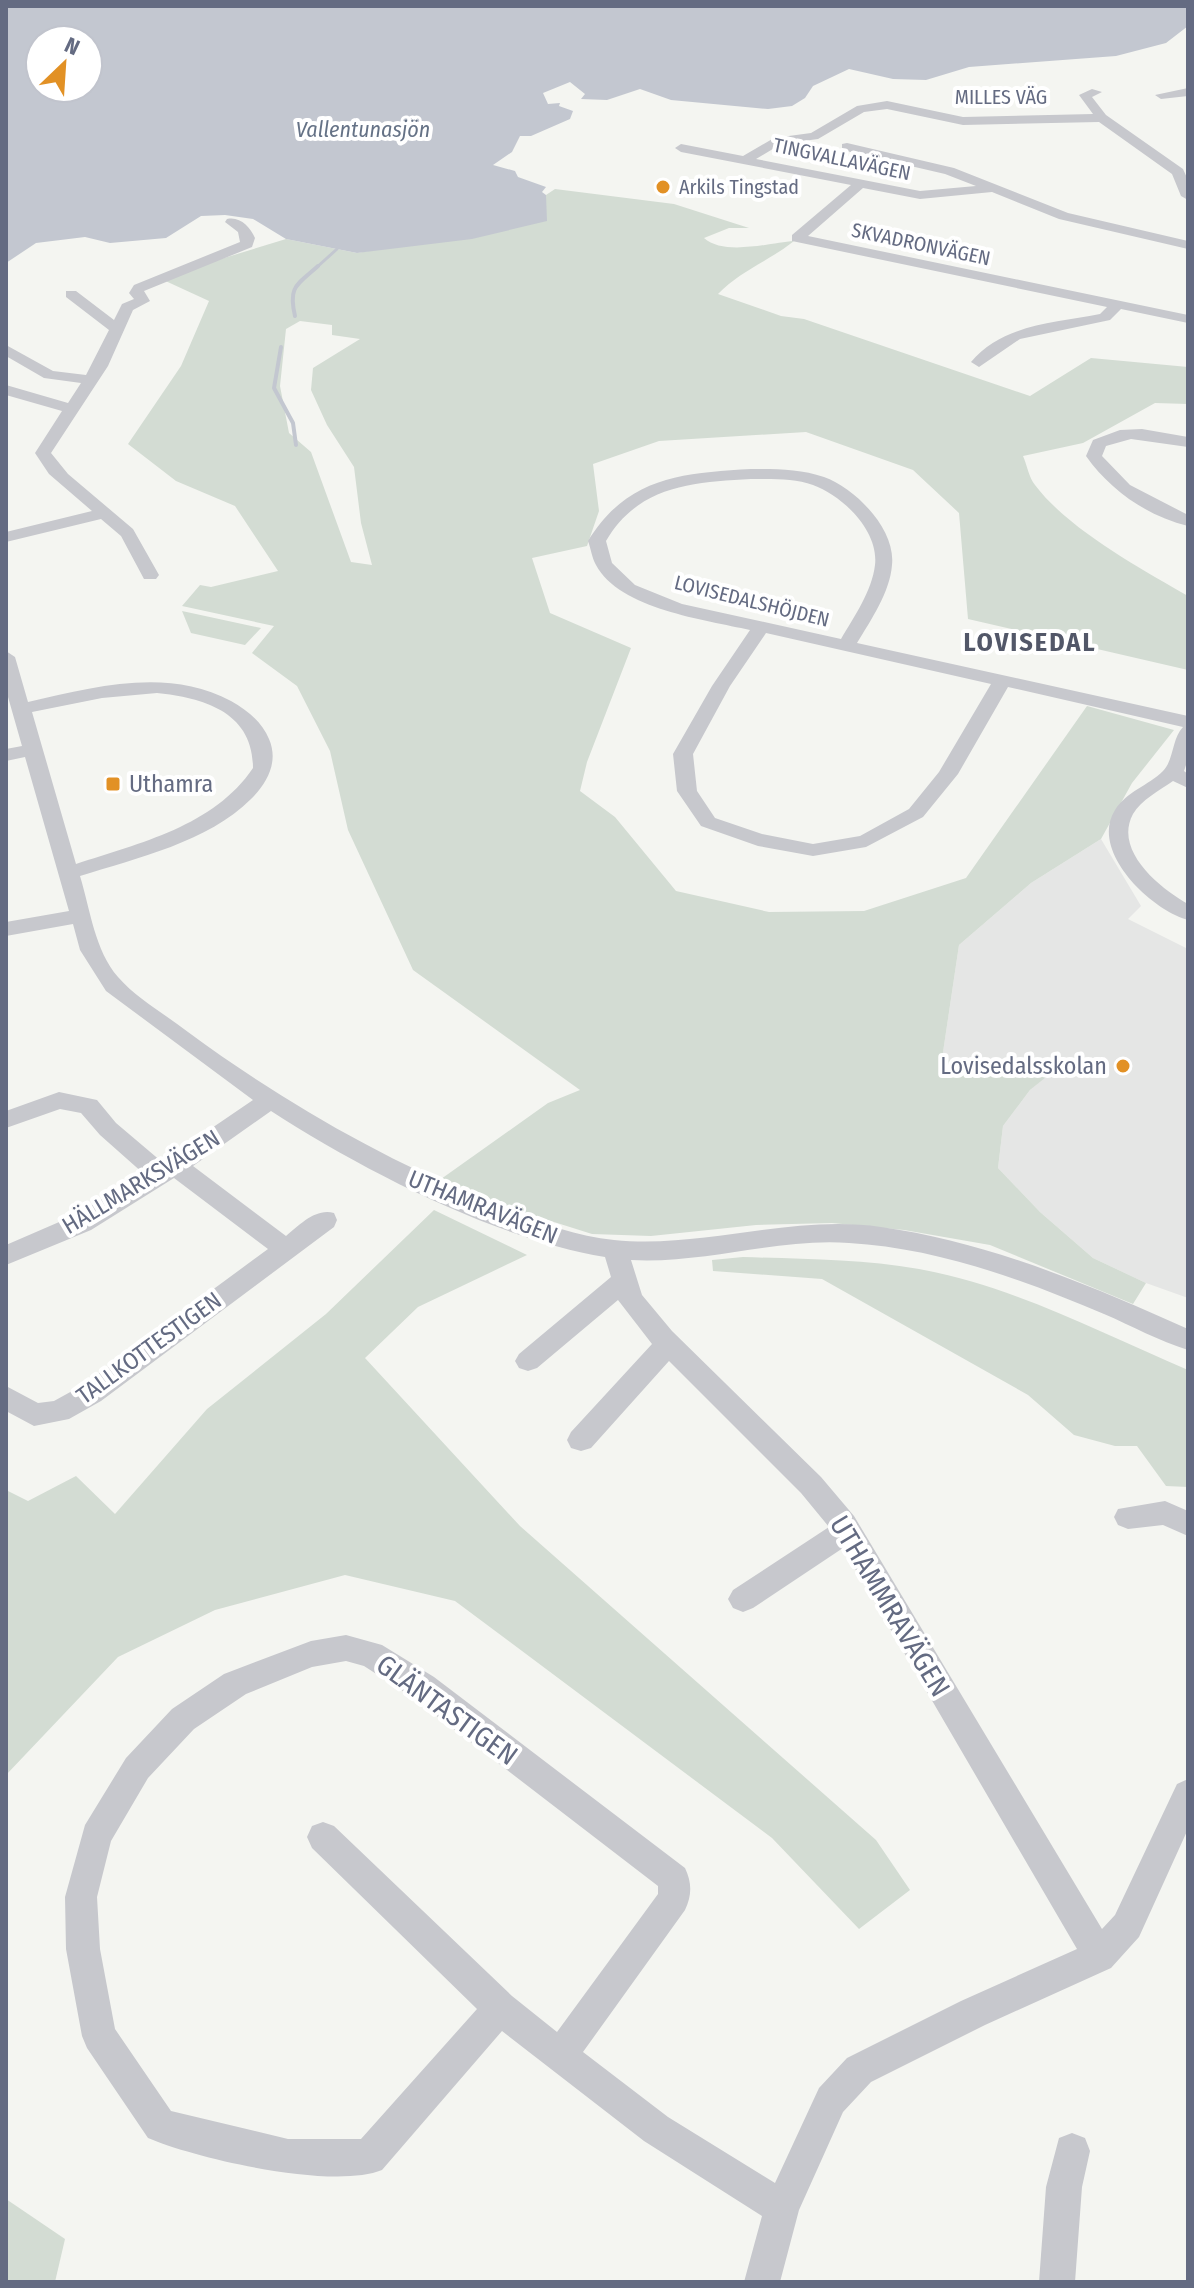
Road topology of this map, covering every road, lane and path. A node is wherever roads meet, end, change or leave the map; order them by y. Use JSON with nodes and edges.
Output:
{"nodes":[{"id":1,"x":1096,"y":92,"type":"dead end"},
{"id":2,"x":1188,"y":92,"type":"edge"},
{"id":3,"x":1161,"y":95,"type":"dead end"},
{"id":4,"x":1102,"y":118,"type":"junction"},
{"id":5,"x":847,"y":147,"type":"dead end"},
{"id":6,"x":681,"y":148,"type":"dead end"},
{"id":7,"x":747,"y":159,"type":"junction"},
{"id":8,"x":860,"y":184,"type":"junction"},
{"id":9,"x":995,"y":188,"type":"junction"},
{"id":10,"x":1188,"y":196,"type":"edge"},
{"id":11,"x":232,"y":222,"type":"dead end"},
{"id":12,"x":1188,"y":226,"type":"edge"},
{"id":13,"x":1183,"y":244,"type":"edge"},
{"id":14,"x":71,"y":294,"type":"dead end"},
{"id":15,"x":1118,"y":304,"type":"junction"},
{"id":16,"x":1188,"y":319,"type":"edge"},
{"id":17,"x":117,"y":329,"type":"junction"},
{"id":18,"x":6,"y":350,"type":"edge"},
{"id":19,"x":979,"y":362,"type":"dead end"},
{"id":20,"x":90,"y":380,"type":"junction"},
{"id":21,"x":6,"y":390,"type":"edge"},
{"id":22,"x":71,"y":409,"type":"junction"},
{"id":23,"x":1188,"y":442,"type":"edge"},
{"id":24,"x":104,"y":513,"type":"junction"},
{"id":25,"x":1188,"y":521,"type":"edge"},
{"id":26,"x":6,"y":537,"type":"edge"},
{"id":27,"x":150,"y":575,"type":"dead end"},
{"id":28,"x":761,"y":627,"type":"junction"},
{"id":29,"x":846,"y":646,"type":"junction"},
{"id":30,"x":6,"y":657,"type":"edge"},
{"id":31,"x":1002,"y":681,"type":"junction"},
{"id":32,"x":21,"y":709,"type":"junction"},
{"id":33,"x":1188,"y":722,"type":"edge"},
{"id":34,"x":1188,"y":731,"type":"edge"},
{"id":35,"x":34,"y":750,"type":"junction"},
{"id":36,"x":6,"y":755,"type":"edge"},
{"id":37,"x":1180,"y":777,"type":"edge"},
{"id":38,"x":69,"y":873,"type":"junction"},
{"id":39,"x":1188,"y":913,"type":"edge"},
{"id":40,"x":81,"y":916,"type":"junction"},
{"id":41,"x":6,"y":929,"type":"edge"},
{"id":42,"x":270,"y":1100,"type":"junction"},
{"id":43,"x":6,"y":1120,"type":"edge"},
{"id":44,"x":168,"y":1170,"type":"junction"},
{"id":45,"x":325,"y":1220,"type":"dead end"},
{"id":46,"x":286,"y":1249,"type":"junction"},
{"id":47,"x":616,"y":1250,"type":"junction"},
{"id":48,"x":6,"y":1255,"type":"edge"},
{"id":49,"x":625,"y":1280,"type":"junction"},
{"id":50,"x":1188,"y":1340,"type":"edge"},
{"id":51,"x":669,"y":1343,"type":"junction"},
{"id":52,"x":528,"y":1361,"type":"dead end"},
{"id":53,"x":6,"y":1397,"type":"edge"},
{"id":54,"x":581,"y":1440,"type":"dead end"},
{"id":55,"x":1128,"y":1517,"type":"dead end"},
{"id":56,"x":1188,"y":1524,"type":"edge"},
{"id":57,"x":848,"y":1530,"type":"junction"},
{"id":58,"x":743,"y":1599,"type":"dead end"},
{"id":59,"x":1188,"y":1794,"type":"edge"},
{"id":60,"x":323,"y":1837,"type":"dead end"},
{"id":61,"x":1099,"y":1956,"type":"junction"},
{"id":62,"x":500,"y":2008,"type":"junction"},
{"id":63,"x":560,"y":2056,"type":"junction"},
{"id":64,"x":1072,"y":2151,"type":"dead end"},
{"id":65,"x":782,"y":2208,"type":"junction"},
{"id":66,"x":762,"y":2282,"type":"edge"},
{"id":67,"x":1057,"y":2282,"type":"edge"}],
"edges":[{"from":1,"to":4,"type":"street"},
{"from":2,"to":3,"type":"street"},
{"from":4,"to":7,"type":"street","name":"MILLES VÄG"},
{"from":4,"to":10,"type":"street"},
{"from":5,"to":9,"type":"street","name":"TINGVALLAVÄGEN"},
{"from":6,"to":7,"type":"street","name":"TINGVALLAVÄGEN"},
{"from":7,"to":8,"type":"street","name":"TINGVALLAVÄGEN"},
{"from":8,"to":9,"type":"street","name":"TINGVALLAVÄGEN"},
{"from":8,"to":15,"type":"street","name":"SKVADRONVÄGEN"},
{"from":9,"to":13,"type":"street","name":"TINGVALLAVÄGEN"},
{"from":11,"to":17,"type":"street"},
{"from":12,"to":13,"type":"street"},
{"from":14,"to":17,"type":"street"},
{"from":15,"to":16,"type":"street","name":"SKVADRONVÄGEN"},
{"from":15,"to":19,"type":"street"},
{"from":17,"to":20,"type":"street"},
{"from":18,"to":20,"type":"street"},
{"from":20,"to":22,"type":"street"},
{"from":21,"to":22,"type":"street"},
{"from":22,"to":24,"type":"street"},
{"from":23,"to":25,"type":"street"},
{"from":24,"to":26,"type":"street"},
{"from":24,"to":27,"type":"street"},
{"from":28,"to":29,"type":"street","name":"LOVISEDALSHÖJDEN"},
{"from":28,"to":29,"type":"street","name":"LOVISEDALSHÖJDEN"},
{"from":28,"to":31,"type":"street"},
{"from":29,"to":31,"type":"street","name":"LOVISEDALSHÖJDEN"},
{"from":30,"to":32,"type":"street","name":"UTHAMRAVÄGEN"},
{"from":31,"to":33,"type":"street","name":"LOVISEDALSHÖJDEN"},
{"from":32,"to":35,"type":"street","name":"UTHAMRAVÄGEN"},
{"from":32,"to":38,"type":"street"},
{"from":34,"to":37,"type":"street"},
{"from":35,"to":36,"type":"street"},
{"from":35,"to":38,"type":"street","name":"UTHAMRAVÄGEN"},
{"from":37,"to":39,"type":"street"},
{"from":38,"to":40,"type":"street","name":"UTHAMRAVÄGEN"},
{"from":40,"to":41,"type":"street"},
{"from":40,"to":42,"type":"street","name":"UTHAMRAVÄGEN"},
{"from":42,"to":44,"type":"street","name":"HÄLLMARKSVÄGEN"},
{"from":42,"to":47,"type":"street","name":"UTHAMRAVÄGEN"},
{"from":43,"to":44,"type":"street"},
{"from":44,"to":46,"type":"street"},
{"from":44,"to":48,"type":"street","name":"HÄLLMARKSVÄGEN"},
{"from":45,"to":46,"type":"street","name":"TALLKOTTESTIGEN"},
{"from":46,"to":53,"type":"street","name":"TALLKOTTESTIGEN"},
{"from":47,"to":49,"type":"street","name":"UTHAMMRAVÄGEN"},
{"from":47,"to":50,"type":"street","name":"UTHAMRAVÄGEN"},
{"from":49,"to":51,"type":"street","name":"UTHAMMRAVÄGEN"},
{"from":49,"to":52,"type":"street"},
{"from":51,"to":54,"type":"street"},
{"from":51,"to":57,"type":"street","name":"UTHAMMRAVÄGEN"},
{"from":55,"to":56,"type":"street"},
{"from":57,"to":58,"type":"street"},
{"from":57,"to":61,"type":"street","name":"UTHAMMRAVÄGEN"},
{"from":59,"to":61,"type":"street"},
{"from":60,"to":62,"type":"street"},
{"from":61,"to":65,"type":"street"},
{"from":62,"to":63,"type":"street"},
{"from":62,"to":63,"type":"street","name":"GLÄNTASTIGEN"},
{"from":63,"to":65,"type":"street"},
{"from":64,"to":67,"type":"street"},
{"from":65,"to":66,"type":"street"}]}
